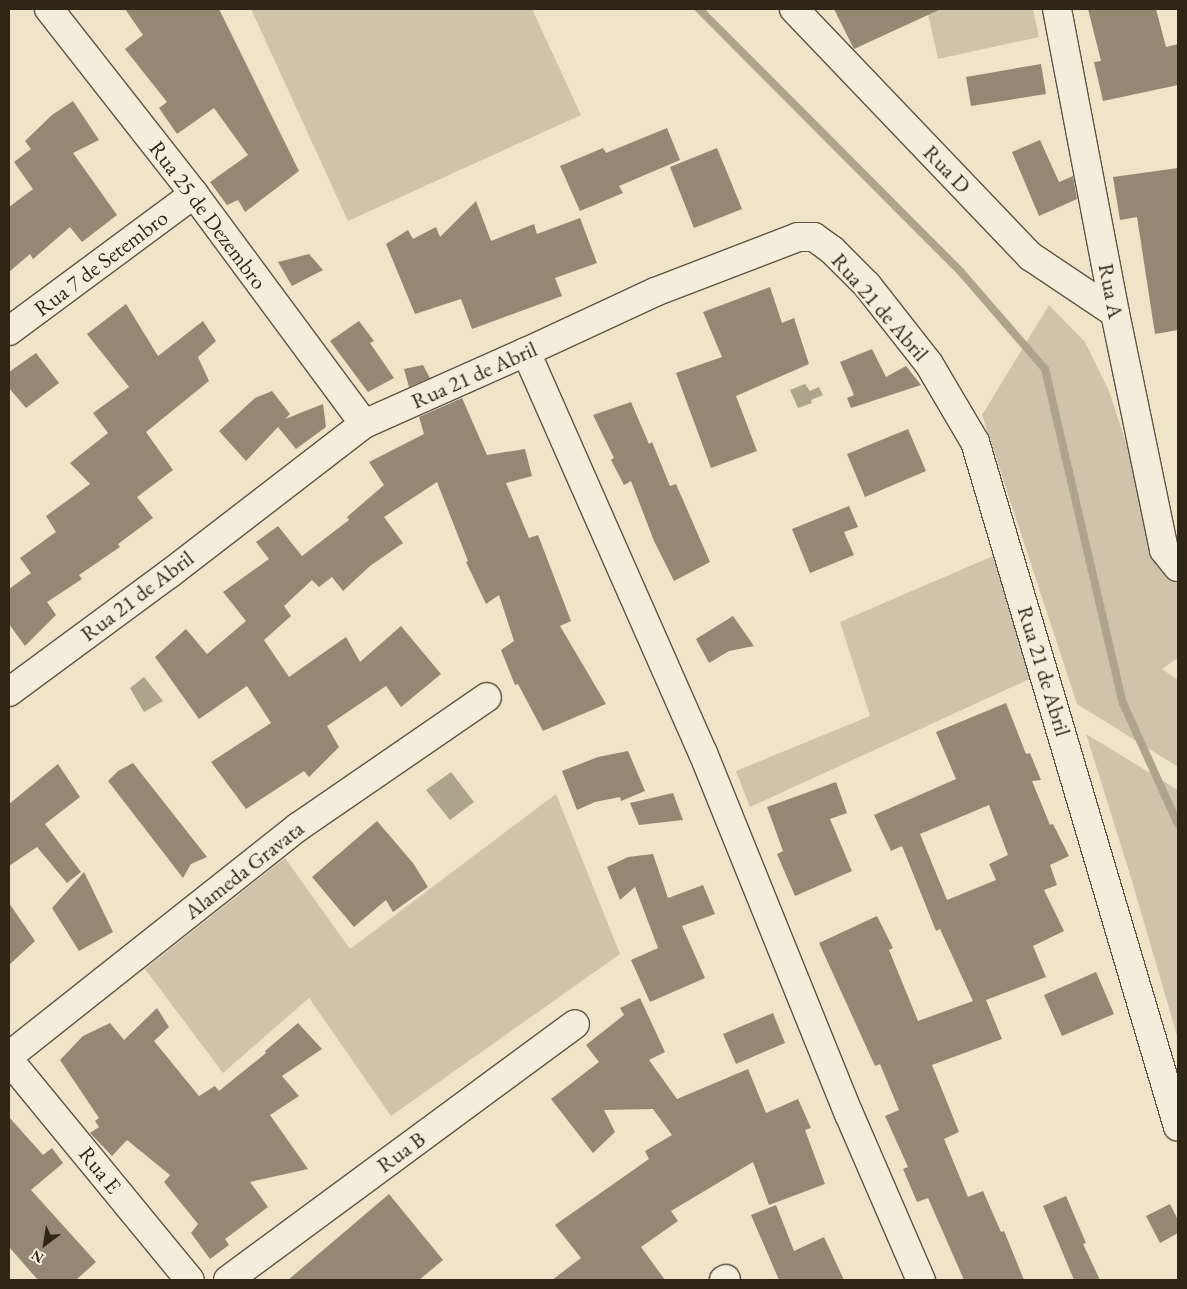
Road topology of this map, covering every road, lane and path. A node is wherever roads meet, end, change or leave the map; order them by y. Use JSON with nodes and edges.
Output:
{"nodes":[{"id":1,"x":49,"y":9,"type":"edge"},
{"id":2,"x":794,"y":9,"type":"edge"},
{"id":3,"x":1057,"y":9,"type":"edge"},
{"id":4,"x":194,"y":194,"type":"junction"},
{"id":5,"x":1115,"y":313,"type":"junction"},
{"id":6,"x":9,"y":331,"type":"edge"},
{"id":7,"x":526,"y":352,"type":"junction"},
{"id":8,"x":364,"y":424,"type":"junction"},
{"id":9,"x":1178,"y":567,"type":"edge"},
{"id":10,"x":9,"y":692,"type":"edge"},
{"id":11,"x":487,"y":697,"type":"dead end"},
{"id":12,"x":575,"y":1024,"type":"dead end"},
{"id":13,"x":9,"y":1058,"type":"edge"},
{"id":14,"x":1178,"y":1127,"type":"edge"},
{"id":15,"x":190,"y":1280,"type":"edge"},
{"id":16,"x":228,"y":1280,"type":"edge"},
{"id":17,"x":921,"y":1280,"type":"edge"}],
"edges":[{"from":1,"to":4,"type":"street","name":"Rua 25 de Dezembro"},
{"from":2,"to":5,"type":"street","name":"Rua D"},
{"from":3,"to":5,"type":"street","name":"Rua A"},
{"from":4,"to":6,"type":"street","name":"Rua 7 de Setembro"},
{"from":4,"to":8,"type":"street","name":"Rua 25 de Dezembro"},
{"from":5,"to":9,"type":"street","name":"Rua A"},
{"from":7,"to":8,"type":"street","name":"Rua 21 de Abril"},
{"from":7,"to":14,"type":"street","name":"Rua 21 de Abril"},
{"from":7,"to":17,"type":"street"},
{"from":8,"to":10,"type":"street","name":"Rua 21 de Abril"},
{"from":11,"to":13,"type":"street","name":"Alameda Gravata"},
{"from":12,"to":16,"type":"street","name":"Rua B"},
{"from":13,"to":15,"type":"street","name":"Rua E"}]}
